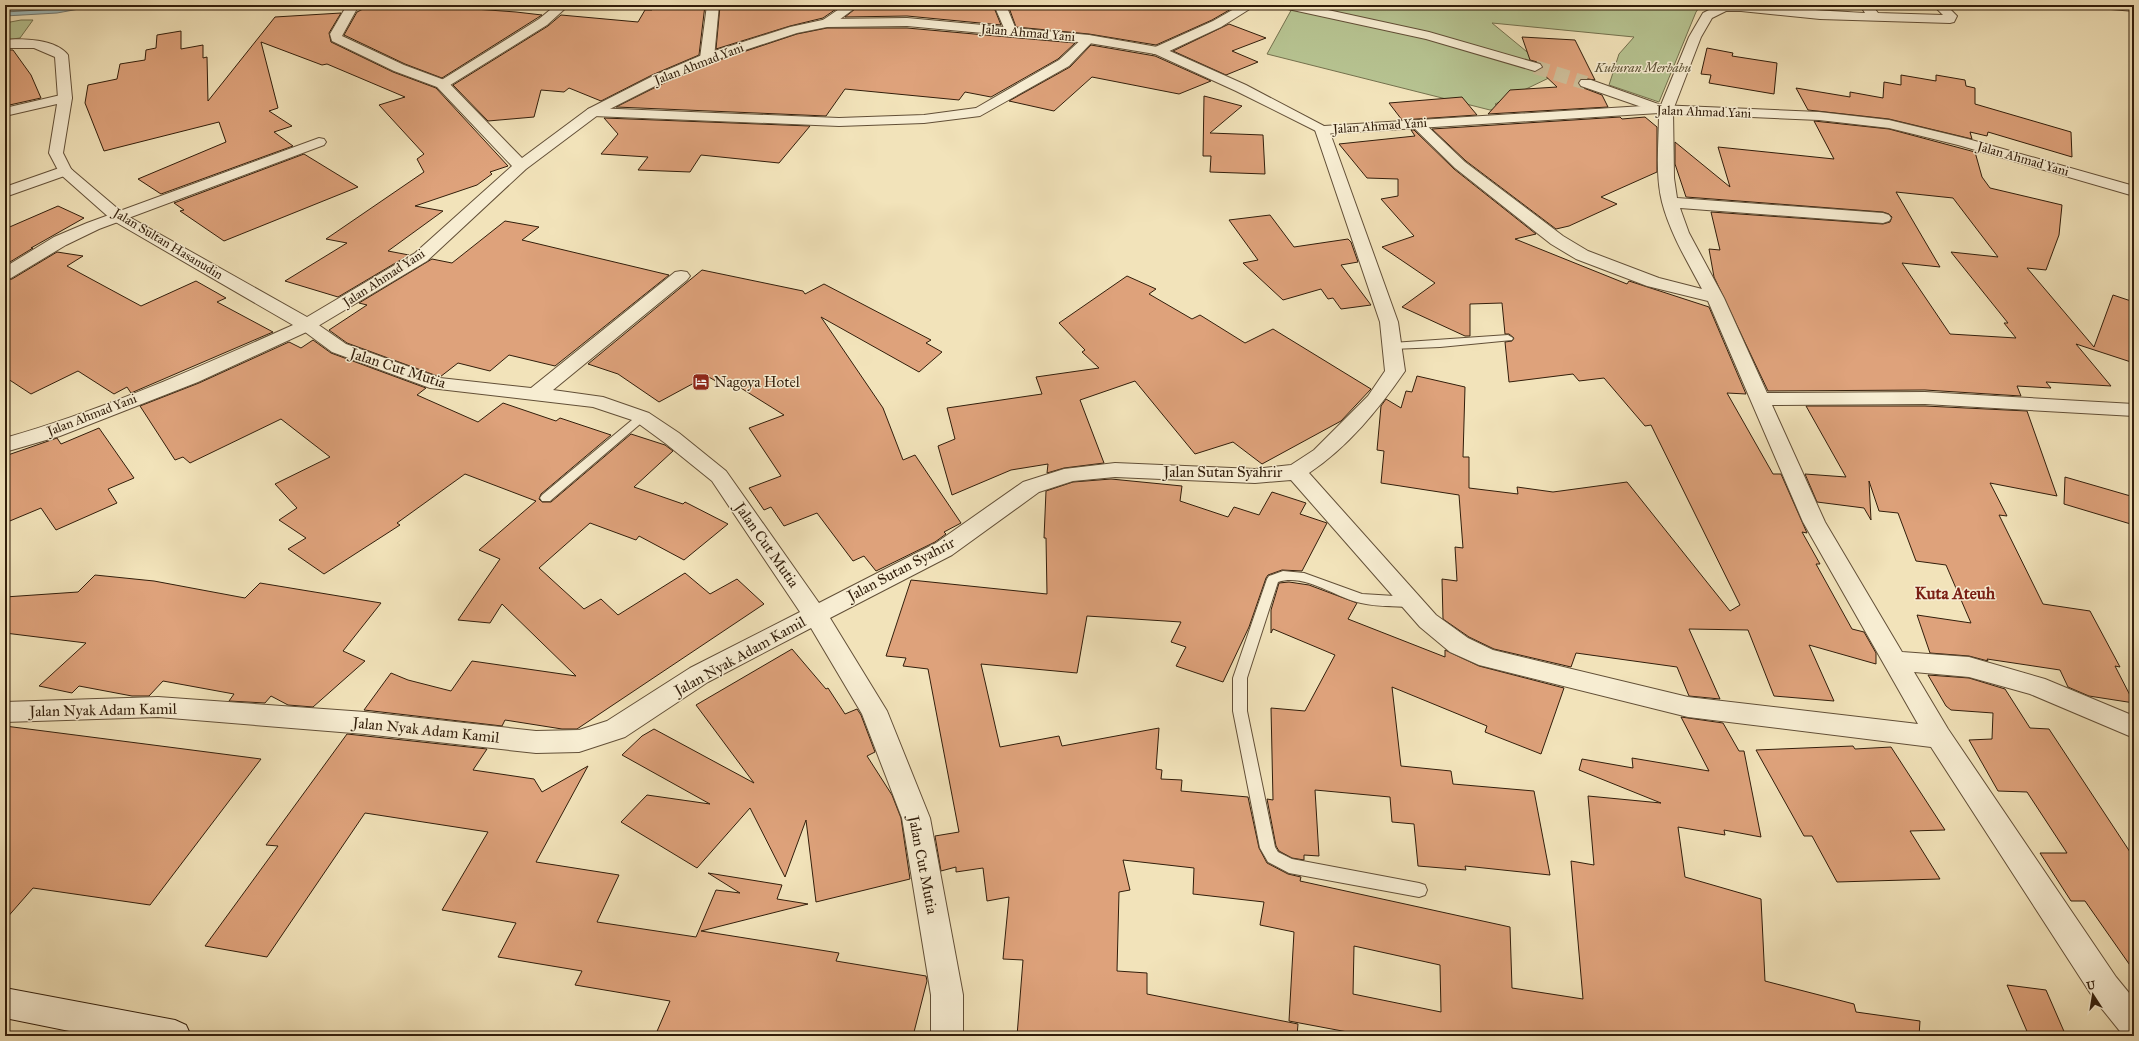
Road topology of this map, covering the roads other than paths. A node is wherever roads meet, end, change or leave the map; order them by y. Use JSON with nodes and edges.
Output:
{"nodes":[{"id":1,"x":353,"y":5,"type":"edge"},
{"id":2,"x":563,"y":5,"type":"edge"},
{"id":3,"x":713,"y":5,"type":"edge"},
{"id":4,"x":853,"y":5,"type":"edge"},
{"id":5,"x":1000,"y":5,"type":"edge"},
{"id":6,"x":1250,"y":5,"type":"edge"},
{"id":7,"x":1866,"y":5,"type":"edge"},
{"id":8,"x":1939,"y":5,"type":"edge"},
{"id":9,"x":2111,"y":5,"type":"edge"},
{"id":10,"x":1296,"y":6,"type":"edge"},
{"id":11,"x":1725,"y":6,"type":"edge"},
{"id":12,"x":2134,"y":7,"type":"edge"},
{"id":13,"x":1874,"y":17,"type":"junction"},
{"id":14,"x":827,"y":23,"type":"junction"},
{"id":15,"x":1011,"y":32,"type":"junction"},
{"id":16,"x":1089,"y":39,"type":"junction"},
{"id":17,"x":5,"y":44,"type":"edge"},
{"id":18,"x":1158,"y":51,"type":"junction"},
{"id":19,"x":707,"y":58,"type":"junction"},
{"id":20,"x":1535,"y":67,"type":"tunnel mouth"},
{"id":21,"x":1586,"y":83,"type":"tunnel mouth"},
{"id":22,"x":442,"y":84,"type":"junction"},
{"id":23,"x":65,"y":98,"type":"junction"},
{"id":24,"x":1663,"y":110,"type":"junction"},
{"id":25,"x":5,"y":112,"type":"edge"},
{"id":26,"x":593,"y":112,"type":"junction"},
{"id":27,"x":1417,"y":124,"type":"junction"},
{"id":28,"x":1322,"y":130,"type":"junction"},
{"id":29,"x":319,"y":142,"type":"dead end"},
{"id":30,"x":521,"y":166,"type":"junction"},
{"id":31,"x":65,"y":171,"type":"junction"},
{"id":32,"x":5,"y":192,"type":"edge"},
{"id":33,"x":2134,"y":192,"type":"edge"},
{"id":34,"x":1670,"y":202,"type":"junction"},
{"id":35,"x":118,"y":217,"type":"junction"},
{"id":36,"x":1883,"y":218,"type":"dead end"},
{"id":37,"x":5,"y":274,"type":"edge"},
{"id":38,"x":680,"y":276,"type":"dead end"},
{"id":39,"x":1715,"y":298,"type":"junction"},
{"id":40,"x":307,"y":325,"type":"junction"},
{"id":41,"x":1508,"y":338,"type":"dead end"},
{"id":42,"x":1392,"y":346,"type":"junction"},
{"id":43,"x":536,"y":394,"type":"junction"},
{"id":44,"x":1761,"y":398,"type":"junction"},
{"id":45,"x":2134,"y":410,"type":"edge"},
{"id":46,"x":642,"y":417,"type":"junction"},
{"id":47,"x":5,"y":445,"type":"edge"},
{"id":48,"x":1296,"y":472,"type":"junction"},
{"id":49,"x":546,"y":498,"type":"dead end"},
{"id":50,"x":1411,"y":602,"type":"junction"},
{"id":51,"x":815,"y":615,"type":"junction"},
{"id":52,"x":1894,"y":661,"type":"junction"},
{"id":53,"x":5,"y":712,"type":"edge"},
{"id":54,"x":2134,"y":727,"type":"edge"},
{"id":55,"x":1939,"y":737,"type":"junction"},
{"id":56,"x":1419,"y":890,"type":"dead end"},
{"id":57,"x":5,"y":1003,"type":"edge"},
{"id":58,"x":2134,"y":1024,"type":"edge"},
{"id":59,"x":176,"y":1036,"type":"edge"},
{"id":60,"x":948,"y":1036,"type":"edge"}],
"edges":[{"from":1,"to":22,"type":"street"},
{"from":2,"to":22,"type":"street"},
{"from":3,"to":19,"type":"street"},
{"from":4,"to":14,"type":"street"},
{"from":5,"to":15,"type":"street"},
{"from":6,"to":18,"type":"street"},
{"from":7,"to":13,"type":"street"},
{"from":8,"to":13,"type":"street"},
{"from":9,"to":12,"type":"street"},
{"from":10,"to":20,"type":"street"},
{"from":11,"to":13,"type":"street"},
{"from":11,"to":24,"type":"street"},
{"from":14,"to":15,"type":"street","name":"Jalan Ahmad Yani"},
{"from":14,"to":19,"type":"street","name":"Jalan Ahmad Yani"},
{"from":15,"to":16,"type":"street","name":"Jalan Ahmad Yani"},
{"from":16,"to":18,"type":"street","name":"Jalan Ahmad Yani"},
{"from":16,"to":26,"type":"street"},
{"from":17,"to":23,"type":"street","name":"Jalan Sultan Hasanudin"},
{"from":18,"to":28,"type":"street","name":"Jalan Ahmad Yani"},
{"from":19,"to":26,"type":"street","name":"Jalan Ahmad Yani"},
{"from":21,"to":24,"type":"street"},
{"from":22,"to":30,"type":"street"},
{"from":23,"to":25,"type":"street"},
{"from":23,"to":31,"type":"street","name":"Jalan Sultan Hasanudin"},
{"from":24,"to":27,"type":"street","name":"Jalan Ahmad Yani"},
{"from":24,"to":33,"type":"street","name":"Jalan Ahmad Yani"},
{"from":24,"to":34,"type":"street"},
{"from":26,"to":30,"type":"street","name":"Jalan Ahmad Yani"},
{"from":27,"to":28,"type":"street","name":"Jalan Ahmad Yani"},
{"from":27,"to":39,"type":"street"},
{"from":28,"to":42,"type":"street","name":"Jalan Sutan Syahrir"},
{"from":29,"to":35,"type":"street"},
{"from":30,"to":40,"type":"street","name":"Jalan Ahmad Yani"},
{"from":31,"to":32,"type":"street"},
{"from":31,"to":35,"type":"street","name":"Jalan Sultan Hasanudin"},
{"from":34,"to":36,"type":"street"},
{"from":34,"to":39,"type":"street"},
{"from":35,"to":37,"type":"street"},
{"from":35,"to":40,"type":"street","name":"Jalan Sultan Hasanudin"},
{"from":38,"to":43,"type":"street"},
{"from":39,"to":44,"type":"street"},
{"from":40,"to":43,"type":"street","name":"Jalan Cut Mutia"},
{"from":40,"to":47,"type":"street","name":"Jalan Ahmad Yani"},
{"from":41,"to":42,"type":"lane"},
{"from":42,"to":48,"type":"street","name":"Jalan Sutan Syahrir"},
{"from":43,"to":46,"type":"street","name":"Jalan Cut Mutia"},
{"from":44,"to":45,"type":"street"},
{"from":44,"to":52,"type":"street"},
{"from":46,"to":49,"type":"lane"},
{"from":46,"to":51,"type":"street","name":"Jalan Cut Mutia"},
{"from":48,"to":50,"type":"street"},
{"from":48,"to":51,"type":"street","name":"Jalan Sutan Syahrir"},
{"from":50,"to":55,"type":"street"},
{"from":50,"to":56,"type":"lane"},
{"from":51,"to":53,"type":"street","name":"Jalan Nyak Adam Kamil"},
{"from":51,"to":60,"type":"street","name":"Jalan Cut Mutia"},
{"from":52,"to":54,"type":"street"},
{"from":52,"to":55,"type":"street"},
{"from":55,"to":58,"type":"street"},
{"from":57,"to":59,"type":"street"}]}
